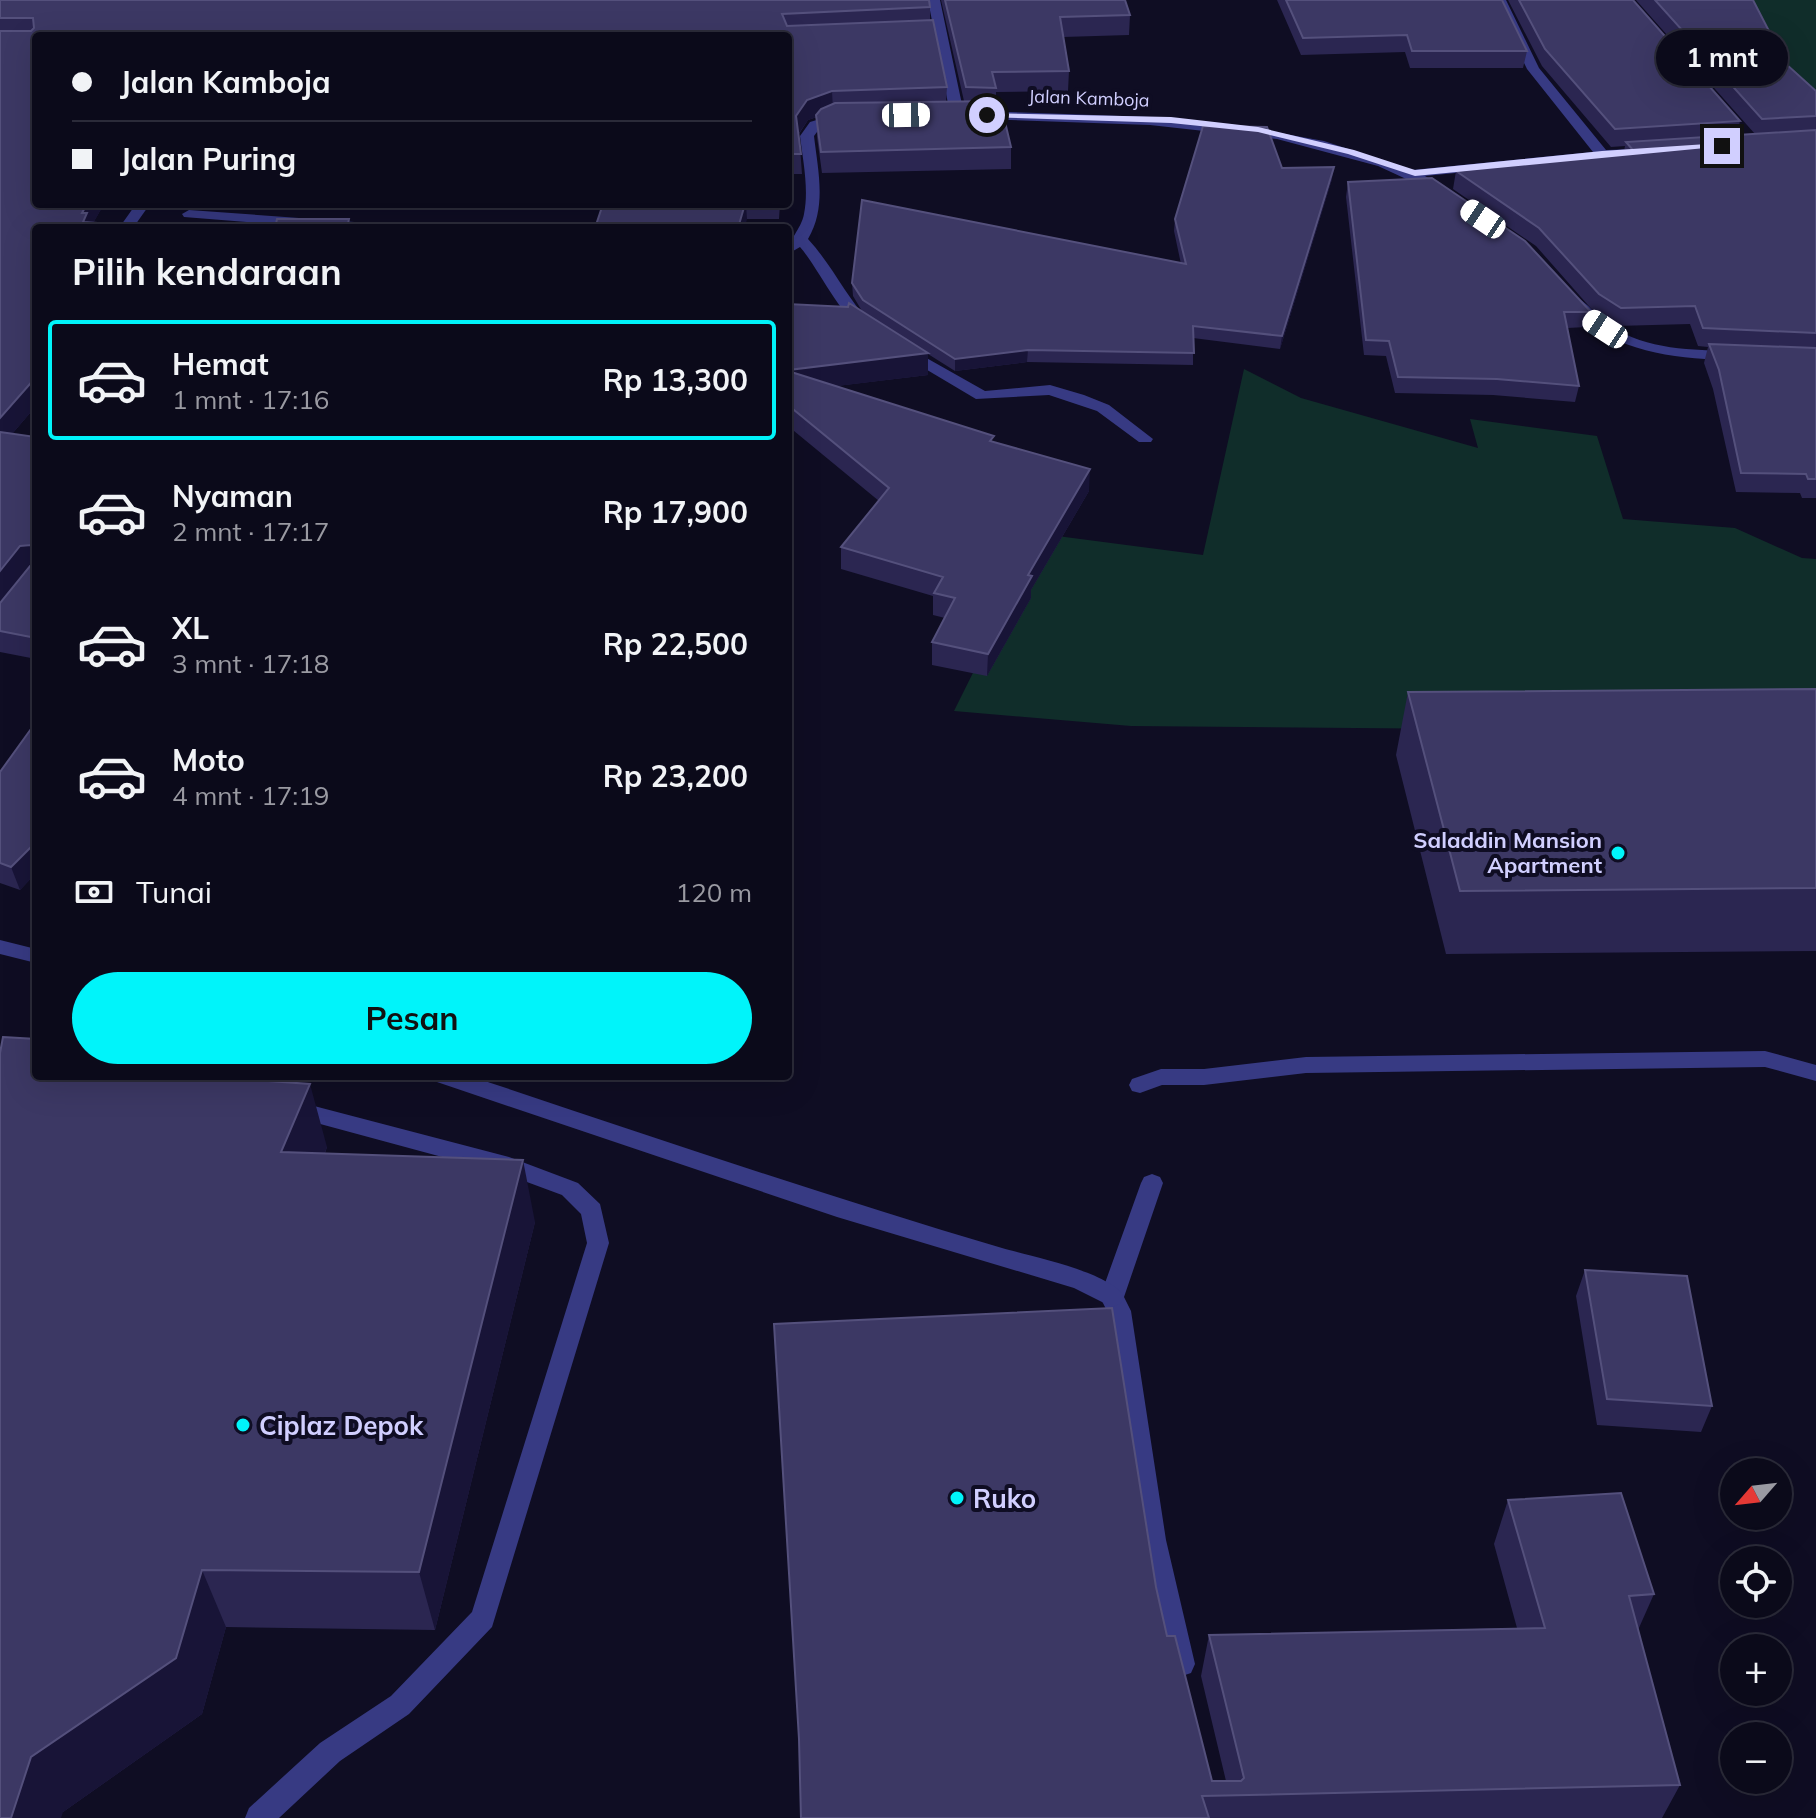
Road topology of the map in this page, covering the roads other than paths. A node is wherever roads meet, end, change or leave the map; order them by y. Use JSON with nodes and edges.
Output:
{"nodes":[{"id":1,"x":934,"y":0,"type":"edge"},
{"id":2,"x":1500,"y":0,"type":"edge"},
{"id":3,"x":925,"y":32,"type":"edge"},
{"id":4,"x":940,"y":32,"type":"junction"},
{"id":5,"x":854,"y":117,"type":"edge"},
{"id":6,"x":1647,"y":151,"type":"edge"},
{"id":7,"x":1602,"y":154,"type":"junction"},
{"id":8,"x":1415,"y":173,"type":"junction"},
{"id":9,"x":1453,"y":199,"type":"edge"},
{"id":10,"x":189,"y":214,"type":"dead end"},
{"id":11,"x":271,"y":224,"type":"edge"},
{"id":12,"x":802,"y":241,"type":"junction"},
{"id":13,"x":792,"y":247,"type":"edge"},
{"id":14,"x":1558,"y":284,"type":"edge"},
{"id":15,"x":1754,"y":356,"type":"edge"},
{"id":16,"x":1145,"y":439,"type":"dead end"},
{"id":17,"x":0,"y":947,"type":"edge"},
{"id":18,"x":32,"y":955,"type":"edge"},
{"id":19,"x":1816,"y":1073,"type":"edge"},
{"id":20,"x":457,"y":1080,"type":"edge"},
{"id":21,"x":1140,"y":1085,"type":"dead end"},
{"id":22,"x":279,"y":1105,"type":"edge"},
{"id":23,"x":1152,"y":1183,"type":"dead end"},
{"id":24,"x":1112,"y":1297,"type":"junction"},
{"id":25,"x":1189,"y":1694,"type":"edge"},
{"id":26,"x":259,"y":1818,"type":"edge"}],
"edges":[{"from":1,"to":4,"type":"street"},
{"from":2,"to":7,"type":"street"},
{"from":3,"to":4,"type":"street"},
{"from":4,"to":8,"type":"street","name":"Jalan Kamboja"},
{"from":5,"to":12,"type":"street"},
{"from":6,"to":7,"type":"street"},
{"from":7,"to":8,"type":"street"},
{"from":8,"to":9,"type":"street","name":"Jalan Kamboja"},
{"from":10,"to":11,"type":"street"},
{"from":12,"to":13,"type":"street"},
{"from":12,"to":16,"type":"street"},
{"from":14,"to":15,"type":"street"},
{"from":17,"to":18,"type":"street"},
{"from":19,"to":21,"type":"street"},
{"from":20,"to":24,"type":"street"},
{"from":22,"to":26,"type":"street"},
{"from":23,"to":24,"type":"street"},
{"from":24,"to":25,"type":"street"}]}
